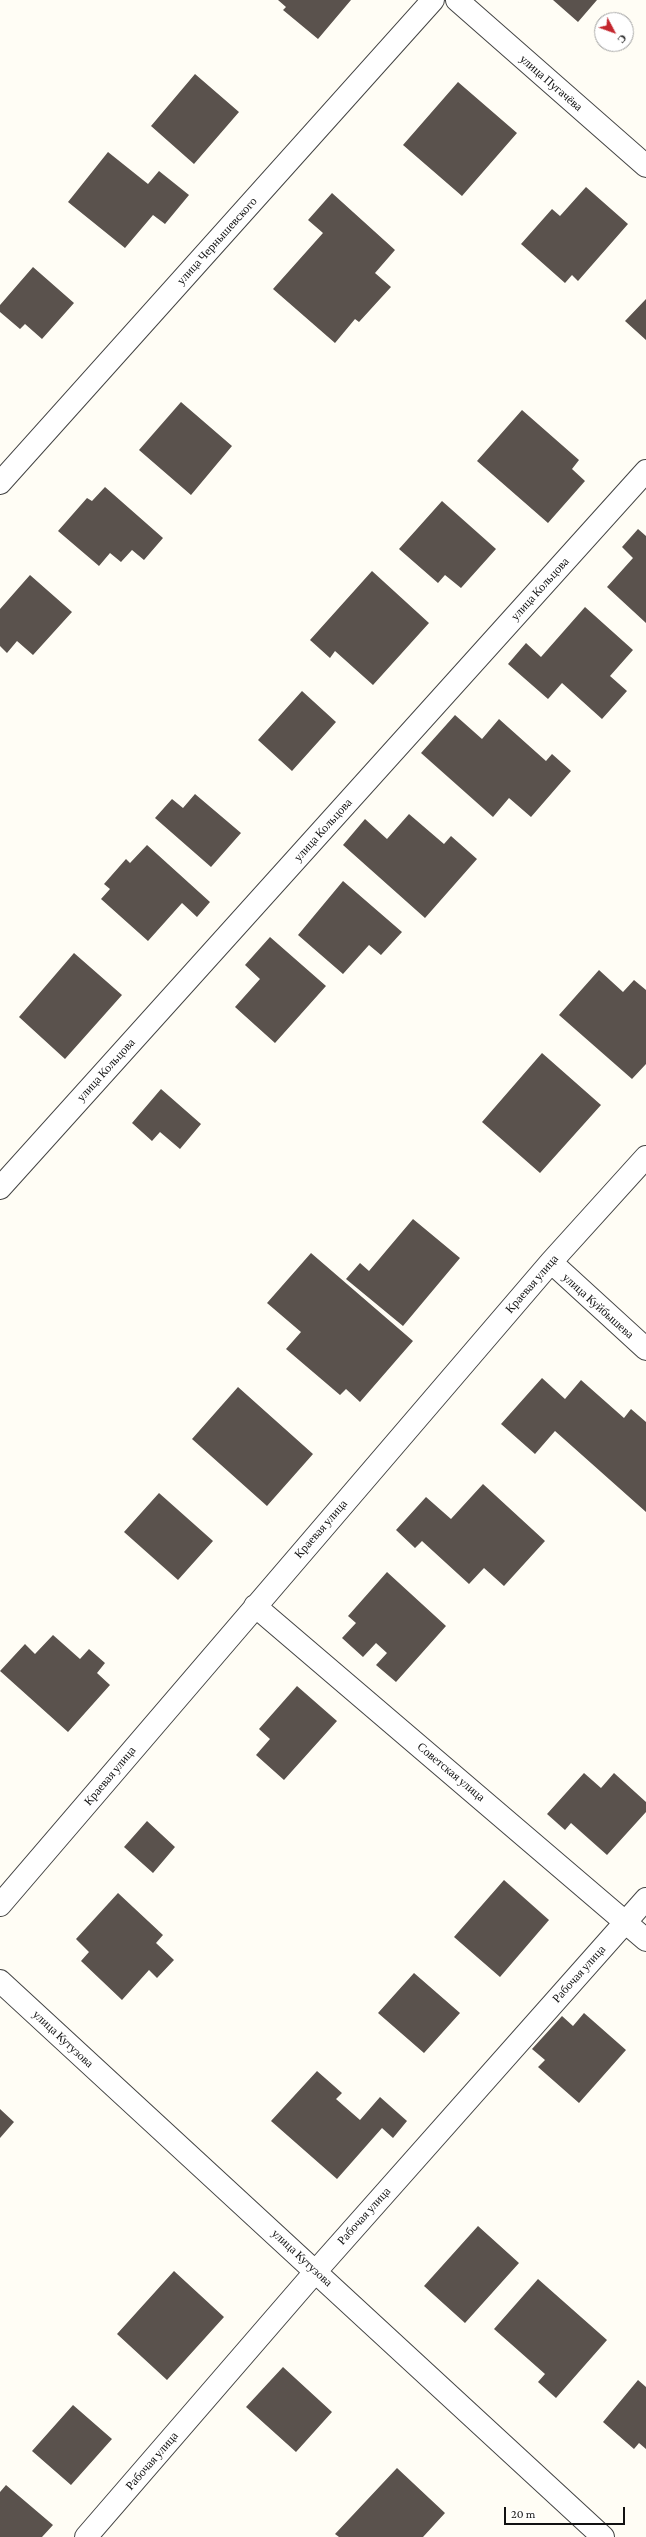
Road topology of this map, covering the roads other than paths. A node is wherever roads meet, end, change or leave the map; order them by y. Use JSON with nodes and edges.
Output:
{"nodes":[{"id":1,"x":433,"y":0,"type":"edge"},
{"id":2,"x":457,"y":0,"type":"edge"},
{"id":3,"x":646,"y":166,"type":"edge"},
{"id":4,"x":646,"y":471,"type":"edge"},
{"id":5,"x":0,"y":483,"type":"edge"},
{"id":6,"x":646,"y":1157,"type":"edge"},
{"id":7,"x":0,"y":1188,"type":"edge"},
{"id":8,"x":551,"y":1262,"type":"junction"},
{"id":9,"x":646,"y":1349,"type":"edge"},
{"id":10,"x":255,"y":1606,"type":"junction"},
{"id":11,"x":646,"y":1899,"type":"edge"},
{"id":12,"x":0,"y":1905,"type":"edge"},
{"id":13,"x":626,"y":1922,"type":"junction"},
{"id":14,"x":646,"y":1940,"type":"edge"},
{"id":15,"x":0,"y":1981,"type":"edge"},
{"id":16,"x":316,"y":2271,"type":"junction"},
{"id":17,"x":86,"y":2537,"type":"edge"},
{"id":18,"x":603,"y":2537,"type":"edge"}],
"edges":[{"from":1,"to":5,"type":"street","name":"улица Чернышевского"},
{"from":2,"to":3,"type":"street","name":"улица Пугачёва"},
{"from":4,"to":7,"type":"street","name":"улица Кольцова"},
{"from":6,"to":8,"type":"street","name":"Краевая улица"},
{"from":8,"to":9,"type":"street","name":"улица Куйбышева"},
{"from":8,"to":10,"type":"street","name":"Краевая улица"},
{"from":10,"to":12,"type":"street","name":"Краевая улица"},
{"from":10,"to":13,"type":"street","name":"Советская улица"},
{"from":11,"to":13,"type":"street","name":"Рабочая улица"},
{"from":13,"to":14,"type":"street","name":"Советская улица"},
{"from":13,"to":16,"type":"street","name":"Рабочая улица"},
{"from":15,"to":16,"type":"street","name":"улица Кутузова"},
{"from":16,"to":17,"type":"street","name":"Рабочая улица"},
{"from":16,"to":18,"type":"street","name":"улица Кутузова"}]}
